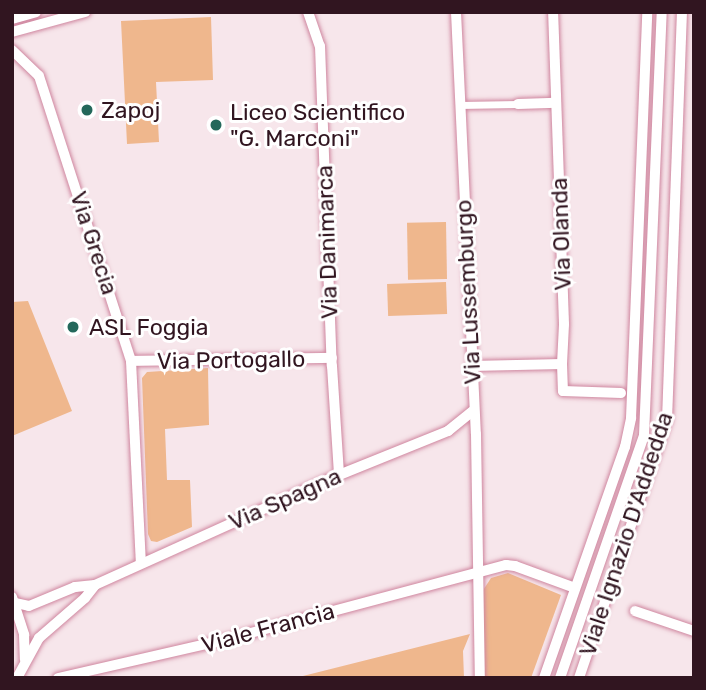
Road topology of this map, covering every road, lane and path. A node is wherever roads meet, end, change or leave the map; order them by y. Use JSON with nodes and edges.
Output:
{"nodes":[{"id":1,"x":36,"y":12,"type":"edge"},
{"id":2,"x":85,"y":12,"type":"edge"},
{"id":3,"x":308,"y":12,"type":"edge"},
{"id":4,"x":456,"y":12,"type":"edge"},
{"id":5,"x":553,"y":12,"type":"edge"},
{"id":6,"x":648,"y":12,"type":"edge"},
{"id":7,"x":662,"y":12,"type":"edge"},
{"id":8,"x":682,"y":12,"type":"edge"},
{"id":9,"x":12,"y":19,"type":"edge"},
{"id":10,"x":14,"y":31,"type":"edge"},
{"id":11,"x":12,"y":50,"type":"edge"},
{"id":12,"x":556,"y":103,"type":"junction"},
{"id":13,"x":518,"y":104,"type":"joint"},
{"id":14,"x":459,"y":105,"type":"junction"},
{"id":15,"x":640,"y":148,"type":"junction"},
{"id":16,"x":656,"y":148,"type":"junction"},
{"id":17,"x":635,"y":319,"type":"junction"},
{"id":18,"x":650,"y":320,"type":"junction"},
{"id":19,"x":332,"y":358,"type":"junction"},
{"id":20,"x":131,"y":361,"type":"junction"},
{"id":21,"x":562,"y":364,"type":"junction"},
{"id":22,"x":471,"y":366,"type":"junction"},
{"id":23,"x":627,"y":393,"type":"junction"},
{"id":24,"x":473,"y":411,"type":"junction"},
{"id":25,"x":339,"y":475,"type":"junction"},
{"id":26,"x":141,"y":564,"type":"junction"},
{"id":27,"x":477,"y":571,"type":"junction"},
{"id":28,"x":95,"y":585,"type":"junction"},
{"id":29,"x":575,"y":589,"type":"junction"},
{"id":30,"x":590,"y":593,"type":"junction"},
{"id":31,"x":14,"y":600,"type":"edge"},
{"id":32,"x":635,"y":611,"type":"dead end"},
{"id":33,"x":694,"y":631,"type":"edge"},
{"id":34,"x":25,"y":659,"type":"junction"},
{"id":35,"x":17,"y":678,"type":"edge"},
{"id":36,"x":58,"y":678,"type":"edge"},
{"id":37,"x":480,"y":678,"type":"edge"},
{"id":38,"x":544,"y":678,"type":"edge"},
{"id":39,"x":560,"y":678,"type":"edge"},
{"id":40,"x":579,"y":678,"type":"edge"}],
"edges":[{"from":1,"to":9,"type":"street"},
{"from":2,"to":10,"type":"street"},
{"from":3,"to":19,"type":"street","name":"Via Danimarca"},
{"from":4,"to":14,"type":"street","name":"Via Lussemburgo"},
{"from":5,"to":12,"type":"street","name":"Via Olanda"},
{"from":6,"to":15,"type":"street","name":"Viale Ignazio D'Addedda"},
{"from":7,"to":16,"type":"street","name":"Viale Ignazio D'Addedda"},
{"from":8,"to":40,"type":"street","name":"Viale Ignazio D'Addedda"},
{"from":9,"to":10,"type":"street"},
{"from":11,"to":20,"type":"street","name":"Via Grecia"},
{"from":12,"to":13,"type":"street"},
{"from":12,"to":21,"type":"street","name":"Via Olanda"},
{"from":13,"to":14,"type":"street"},
{"from":14,"to":22,"type":"street","name":"Via Lussemburgo"},
{"from":15,"to":16,"type":"street"},
{"from":15,"to":17,"type":"street","name":"Viale Ignazio D'Addedda"},
{"from":16,"to":18,"type":"street","name":"Viale Ignazio D'Addedda"},
{"from":17,"to":18,"type":"street"},
{"from":17,"to":23,"type":"street","name":"Viale Ignazio D'Addedda"},
{"from":18,"to":30,"type":"street","name":"Viale Ignazio D'Addedda"},
{"from":19,"to":20,"type":"street","name":"Via Portogallo"},
{"from":19,"to":25,"type":"street","name":"Via Danimarca"},
{"from":20,"to":26,"type":"street","name":"Via Grecia"},
{"from":21,"to":22,"type":"street"},
{"from":21,"to":23,"type":"street"},
{"from":22,"to":24,"type":"street","name":"Via Lussemburgo"},
{"from":23,"to":29,"type":"street","name":"Viale Ignazio D'Addedda"},
{"from":24,"to":25,"type":"street","name":"Via Spagna"},
{"from":24,"to":27,"type":"street","name":"Via Lussemburgo"},
{"from":25,"to":26,"type":"street","name":"Via Spagna"},
{"from":26,"to":28,"type":"street","name":"Via Spagna"},
{"from":27,"to":29,"type":"street","name":"Viale Francia"},
{"from":27,"to":36,"type":"street","name":"Viale Francia"},
{"from":27,"to":37,"type":"street","name":"Via Lussemburgo"},
{"from":28,"to":31,"type":"street","name":"Via Spagna"},
{"from":28,"to":34,"type":"street","name":"Via Spagna"},
{"from":29,"to":30,"type":"street","name":"Viale Francia"},
{"from":29,"to":38,"type":"street","name":"Viale Ignazio D'Addedda"},
{"from":30,"to":39,"type":"street","name":"Viale Ignazio D'Addedda"},
{"from":31,"to":34,"type":"street"},
{"from":32,"to":33,"type":"street"},
{"from":34,"to":35,"type":"street","name":"Via Spagna"}]}
